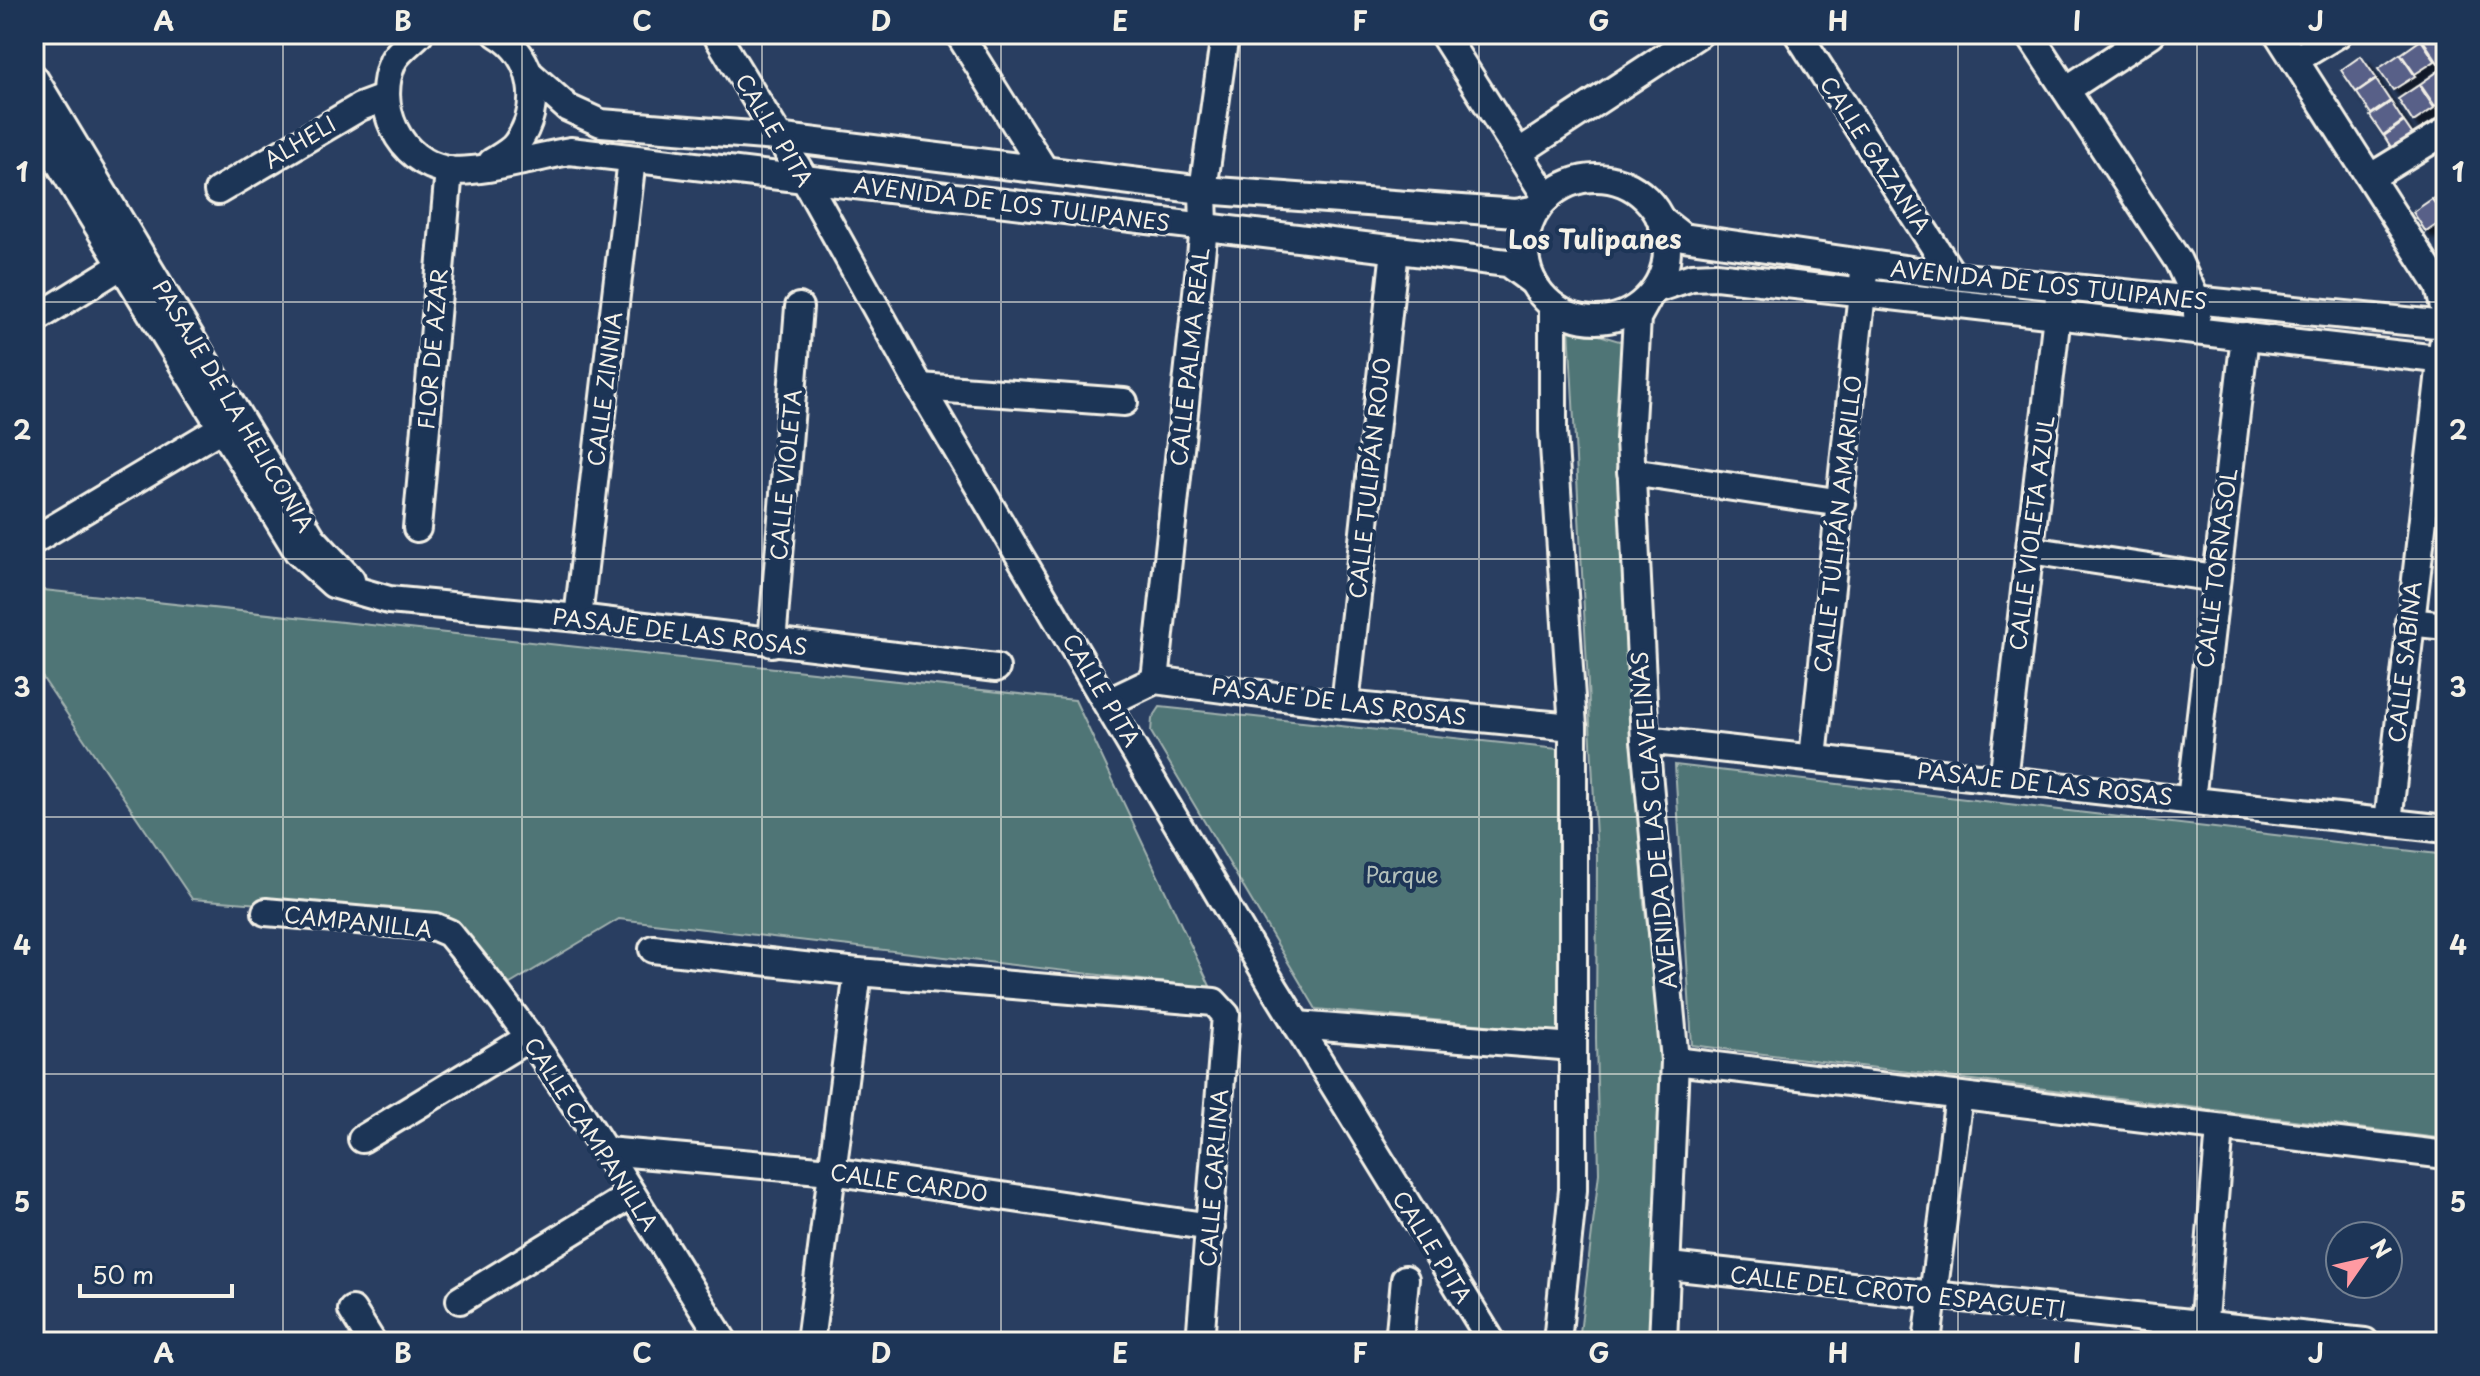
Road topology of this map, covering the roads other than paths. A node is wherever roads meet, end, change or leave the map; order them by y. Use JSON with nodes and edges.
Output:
{"nodes":[{"id":1,"x":419,"y":34,"type":"edge"},
{"id":2,"x":497,"y":34,"type":"edge"},
{"id":3,"x":716,"y":34,"type":"edge"},
{"id":4,"x":959,"y":34,"type":"edge"},
{"id":5,"x":1225,"y":34,"type":"edge"},
{"id":6,"x":1443,"y":34,"type":"edge"},
{"id":7,"x":1699,"y":34,"type":"edge"},
{"id":8,"x":1798,"y":34,"type":"edge"},
{"id":9,"x":2029,"y":34,"type":"edge"},
{"id":10,"x":2151,"y":34,"type":"edge"},
{"id":11,"x":2278,"y":34,"type":"edge"},
{"id":12,"x":2338,"y":34,"type":"edge"},
{"id":13,"x":2295,"y":60,"type":"junction"},
{"id":14,"x":531,"y":75,"type":"junction"},
{"id":15,"x":36,"y":86,"type":"edge"},
{"id":16,"x":2066,"y":90,"type":"junction"},
{"id":17,"x":384,"y":98,"type":"junction"},
{"id":18,"x":34,"y":122,"type":"edge"},
{"id":19,"x":2446,"y":131,"type":"edge"},
{"id":20,"x":777,"y":137,"type":"junction"},
{"id":21,"x":1518,"y":153,"type":"junction"},
{"id":22,"x":632,"y":159,"type":"junction"},
{"id":23,"x":486,"y":166,"type":"junction"},
{"id":24,"x":1043,"y":168,"type":"junction"},
{"id":25,"x":449,"y":170,"type":"junction"},
{"id":26,"x":2371,"y":177,"type":"junction"},
{"id":27,"x":804,"y":178,"type":"junction"},
{"id":28,"x":1203,"y":190,"type":"junction"},
{"id":29,"x":218,"y":191,"type":"dead end"},
{"id":30,"x":1542,"y":203,"type":"junction"},
{"id":31,"x":1660,"y":219,"type":"junction"},
{"id":32,"x":1204,"y":228,"type":"junction"},
{"id":33,"x":1395,"y":250,"type":"junction"},
{"id":34,"x":132,"y":259,"type":"junction"},
{"id":35,"x":1865,"y":264,"type":"junction"},
{"id":36,"x":1953,"y":276,"type":"junction"},
{"id":37,"x":1533,"y":282,"type":"junction"},
{"id":38,"x":2061,"y":287,"type":"junction"},
{"id":39,"x":1861,"y":290,"type":"junction"},
{"id":40,"x":1651,"y":294,"type":"junction"},
{"id":41,"x":2197,"y":302,"type":"junction"},
{"id":42,"x":1553,"y":306,"type":"junction"},
{"id":43,"x":799,"y":307,"type":"dead end"},
{"id":44,"x":2058,"y":314,"type":"junction"},
{"id":45,"x":2446,"y":316,"type":"edge"},
{"id":46,"x":34,"y":320,"type":"edge"},
{"id":47,"x":2446,"y":325,"type":"edge"},
{"id":48,"x":2197,"y":331,"type":"junction"},
{"id":49,"x":2245,"y":336,"type":"junction"},
{"id":50,"x":2444,"y":351,"type":"edge"},
{"id":51,"x":920,"y":387,"type":"junction"},
{"id":52,"x":1124,"y":402,"type":"dead end"},
{"id":53,"x":230,"y":423,"type":"junction"},
{"id":54,"x":1631,"y":472,"type":"junction"},
{"id":55,"x":1842,"y":503,"type":"junction"},
{"id":56,"x":417,"y":528,"type":"dead end"},
{"id":57,"x":34,"y":540,"type":"edge"},
{"id":58,"x":2030,"y":550,"type":"junction"},
{"id":59,"x":2215,"y":578,"type":"junction"},
{"id":60,"x":364,"y":595,"type":"joint"},
{"id":61,"x":578,"y":618,"type":"junction"},
{"id":62,"x":2409,"y":622,"type":"junction"},
{"id":63,"x":2446,"y":626,"type":"edge"},
{"id":64,"x":772,"y":643,"type":"junction"},
{"id":65,"x":996,"y":668,"type":"dead end"},
{"id":66,"x":1155,"y":680,"type":"junction"},
{"id":67,"x":1109,"y":702,"type":"junction"},
{"id":68,"x":1345,"y":705,"type":"junction"},
{"id":69,"x":1573,"y":727,"type":"junction"},
{"id":70,"x":1645,"y":740,"type":"junction"},
{"id":71,"x":1813,"y":758,"type":"junction"},
{"id":72,"x":2003,"y":780,"type":"junction"},
{"id":73,"x":2191,"y":800,"type":"junction"},
{"id":74,"x":2388,"y":822,"type":"junction"},
{"id":75,"x":2446,"y":829,"type":"edge"},
{"id":76,"x":266,"y":912,"type":"dead end"},
{"id":77,"x":449,"y":933,"type":"joint"},
{"id":78,"x":653,"y":949,"type":"dead end"},
{"id":79,"x":858,"y":972,"type":"junction"},
{"id":80,"x":1297,"y":1025,"type":"junction"},
{"id":81,"x":530,"y":1037,"type":"junction"},
{"id":82,"x":1573,"y":1047,"type":"junction"},
{"id":83,"x":1675,"y":1061,"type":"junction"},
{"id":84,"x":1959,"y":1096,"type":"junction"},
{"id":85,"x":2220,"y":1128,"type":"junction"},
{"id":86,"x":362,"y":1139,"type":"dead end"},
{"id":87,"x":606,"y":1151,"type":"junction"},
{"id":88,"x":2446,"y":1155,"type":"edge"},
{"id":89,"x":831,"y":1171,"type":"junction"},
{"id":90,"x":631,"y":1195,"type":"junction"},
{"id":91,"x":1211,"y":1227,"type":"junction"},
{"id":92,"x":1669,"y":1266,"type":"junction"},
{"id":93,"x":1405,"y":1279,"type":"dead end"},
{"id":94,"x":1932,"y":1297,"type":"junction"},
{"id":95,"x":460,"y":1300,"type":"dead end"},
{"id":96,"x":352,"y":1310,"type":"dead end"},
{"id":97,"x":2203,"y":1334,"type":"edge"},
{"id":98,"x":372,"y":1342,"type":"edge"},
{"id":99,"x":724,"y":1342,"type":"edge"},
{"id":100,"x":810,"y":1342,"type":"edge"},
{"id":101,"x":1200,"y":1342,"type":"edge"},
{"id":102,"x":1399,"y":1342,"type":"edge"},
{"id":103,"x":1492,"y":1342,"type":"edge"},
{"id":104,"x":1557,"y":1342,"type":"edge"},
{"id":105,"x":1663,"y":1342,"type":"edge"},
{"id":106,"x":1927,"y":1342,"type":"edge"},
{"id":107,"x":2365,"y":1342,"type":"edge"}],
"edges":[{"from":1,"to":17,"type":"street"},
{"from":2,"to":14,"type":"street","name":"AVENIDA DE LOS TULIPANES"},
{"from":3,"to":20,"type":"street","name":"CALLE PITA"},
{"from":4,"to":24,"type":"street"},
{"from":5,"to":28,"type":"street","name":"CALLE PALMA REAL"},
{"from":6,"to":21,"type":"street"},
{"from":7,"to":21,"type":"street"},
{"from":8,"to":36,"type":"street","name":"CALLE GAZANIA"},
{"from":9,"to":16,"type":"street"},
{"from":10,"to":16,"type":"street"},
{"from":11,"to":13,"type":"street"},
{"from":12,"to":13,"type":"street"},
{"from":13,"to":26,"type":"street"},
{"from":14,"to":20,"type":"street","name":"AVENIDA DE LOS TULIPANES"},
{"from":14,"to":23,"type":"street"},
{"from":15,"to":34,"type":"street","name":"PASAJE DE LA HELICONIA"},
{"from":16,"to":41,"type":"street"},
{"from":17,"to":25,"type":"street","name":"AVENIDA DE LOS TULIPANES"},
{"from":17,"to":29,"type":"street","name":"ALHELI"},
{"from":18,"to":34,"type":"street","name":"PASAJE DE LA HELICONIA"},
{"from":19,"to":26,"type":"street"},
{"from":20,"to":24,"type":"street","name":"AVENIDA DE LOS TULIPANES"},
{"from":20,"to":27,"type":"street","name":"CALLE PITA"},
{"from":21,"to":30,"type":"street"},
{"from":22,"to":23,"type":"street","name":"AVENIDA DE LOS TULIPANES"},
{"from":22,"to":27,"type":"street","name":"AVENIDA DE LOS TULIPANES"},
{"from":22,"to":61,"type":"street","name":"CALLE ZINNIA"},
{"from":23,"to":25,"type":"street","name":"AVENIDA DE LOS TULIPANES"},
{"from":24,"to":28,"type":"street","name":"AVENIDA DE LOS TULIPANES"},
{"from":25,"to":56,"type":"street","name":"FLOR DE AZAR"},
{"from":26,"to":45,"type":"street"},
{"from":27,"to":32,"type":"street","name":"AVENIDA DE LOS TULIPANES"},
{"from":27,"to":51,"type":"street","name":"CALLE PITA"},
{"from":28,"to":30,"type":"street","name":"AVENIDA DE LOS TULIPANES"},
{"from":28,"to":32,"type":"street","name":"CALLE PALMA REAL"},
{"from":30,"to":31,"type":"street"},
{"from":30,"to":37,"type":"street"},
{"from":31,"to":35,"type":"street","name":"AVENIDA DE LOS TULIPANES"},
{"from":31,"to":40,"type":"street"},
{"from":32,"to":33,"type":"street","name":"AVENIDA DE LOS TULIPANES"},
{"from":32,"to":66,"type":"street","name":"CALLE PALMA REAL"},
{"from":33,"to":37,"type":"street","name":"AVENIDA DE LOS TULIPANES"},
{"from":33,"to":68,"type":"street","name":"CALLE TULIPÁN ROJO"},
{"from":34,"to":46,"type":"street"},
{"from":34,"to":53,"type":"street","name":"PASAJE DE LA HELICONIA"},
{"from":35,"to":36,"type":"street","name":"AVENIDA DE LOS TULIPANES"},
{"from":35,"to":39,"type":"street","name":"CALLE TULIPÁN AMARILLO"},
{"from":36,"to":38,"type":"street","name":"AVENIDA DE LOS TULIPANES"},
{"from":37,"to":42,"type":"street"},
{"from":38,"to":41,"type":"street","name":"AVENIDA DE LOS TULIPANES"},
{"from":38,"to":44,"type":"street","name":"CALLE VIOLETA AZUL"},
{"from":39,"to":40,"type":"street","name":"AVENIDA DE LOS TULIPANES"},
{"from":39,"to":44,"type":"street","name":"AVENIDA DE LOS TULIPANES"},
{"from":39,"to":55,"type":"street","name":"CALLE TULIPÁN AMARILLO"},
{"from":40,"to":42,"type":"street"},
{"from":40,"to":54,"type":"street","name":"AVENIDA DE LAS CLAVELINAS"},
{"from":41,"to":47,"type":"street","name":"AVENIDA DE LOS TULIPANES"},
{"from":41,"to":48,"type":"street"},
{"from":42,"to":69,"type":"street"},
{"from":43,"to":64,"type":"street","name":"CALLE VIOLETA"},
{"from":44,"to":48,"type":"street","name":"AVENIDA DE LOS TULIPANES"},
{"from":44,"to":58,"type":"street","name":"CALLE VIOLETA AZUL"},
{"from":48,"to":49,"type":"street","name":"AVENIDA DE LOS TULIPANES"},
{"from":49,"to":50,"type":"street","name":"AVENIDA DE LOS TULIPANES"},
{"from":49,"to":59,"type":"street","name":"CALLE TORNASOL"},
{"from":50,"to":62,"type":"street","name":"CALLE SABINA"},
{"from":51,"to":52,"type":"street"},
{"from":51,"to":67,"type":"street","name":"CALLE PITA"},
{"from":53,"to":57,"type":"street"},
{"from":53,"to":60,"type":"street","name":"PASAJE DE LA HELICONIA"},
{"from":54,"to":55,"type":"street"},
{"from":54,"to":70,"type":"street","name":"AVENIDA DE LAS CLAVELINAS"},
{"from":55,"to":71,"type":"street","name":"CALLE TULIPÁN AMARILLO"},
{"from":58,"to":59,"type":"street"},
{"from":58,"to":72,"type":"street","name":"CALLE VIOLETA AZUL"},
{"from":59,"to":73,"type":"street","name":"CALLE TORNASOL"},
{"from":60,"to":61,"type":"street","name":"PASAJE DE LAS ROSAS"},
{"from":61,"to":64,"type":"street","name":"PASAJE DE LAS ROSAS"},
{"from":62,"to":63,"type":"street"},
{"from":62,"to":74,"type":"street","name":"CALLE SABINA"},
{"from":64,"to":65,"type":"street","name":"PASAJE DE LAS ROSAS"},
{"from":66,"to":67,"type":"street"},
{"from":66,"to":68,"type":"street","name":"PASAJE DE LAS ROSAS"},
{"from":67,"to":80,"type":"street","name":"CALLE PITA"},
{"from":68,"to":69,"type":"street","name":"PASAJE DE LAS ROSAS"},
{"from":69,"to":82,"type":"street"},
{"from":70,"to":71,"type":"street","name":"PASAJE DE LAS ROSAS"},
{"from":70,"to":83,"type":"street","name":"AVENIDA DE LAS CLAVELINAS"},
{"from":71,"to":72,"type":"street","name":"PASAJE DE LAS ROSAS"},
{"from":72,"to":73,"type":"street","name":"PASAJE DE LAS ROSAS"},
{"from":73,"to":74,"type":"street","name":"PASAJE DE LAS ROSAS"},
{"from":74,"to":75,"type":"street","name":"PASAJE DE LAS ROSAS"},
{"from":76,"to":77,"type":"street","name":"CAMPANILLA"},
{"from":77,"to":81,"type":"street","name":"CALLE CAMPANILLA"},
{"from":78,"to":79,"type":"street"},
{"from":79,"to":89,"type":"street"},
{"from":79,"to":91,"type":"street","name":"CALLE CARLINA"},
{"from":80,"to":82,"type":"street"},
{"from":80,"to":103,"type":"street","name":"CALLE PITA"},
{"from":81,"to":86,"type":"street"},
{"from":81,"to":87,"type":"street","name":"CALLE CAMPANILLA"},
{"from":82,"to":104,"type":"street"},
{"from":83,"to":84,"type":"street"},
{"from":83,"to":92,"type":"street","name":"AVENIDA DE LAS CLAVELINAS"},
{"from":84,"to":85,"type":"street"},
{"from":84,"to":94,"type":"street"},
{"from":85,"to":88,"type":"street"},
{"from":85,"to":97,"type":"street"},
{"from":87,"to":89,"type":"street","name":"CALLE CARDO"},
{"from":87,"to":90,"type":"street","name":"CALLE CAMPANILLA"},
{"from":89,"to":91,"type":"street","name":"CALLE CARDO"},
{"from":89,"to":100,"type":"street"},
{"from":90,"to":95,"type":"street"},
{"from":90,"to":99,"type":"street","name":"CALLE CAMPANILLA"},
{"from":91,"to":101,"type":"street","name":"CALLE CARLINA"},
{"from":92,"to":94,"type":"street","name":"CALLE DEL CROTO ESPAGUETI"},
{"from":92,"to":105,"type":"street","name":"AVENIDA DE LAS CLAVELINAS"},
{"from":93,"to":102,"type":"street"},
{"from":94,"to":97,"type":"street","name":"CALLE DEL CROTO ESPAGUETI"},
{"from":94,"to":106,"type":"street"},
{"from":96,"to":98,"type":"street"},
{"from":97,"to":107,"type":"street","name":"CALLE DEL CROTO ESPAGUETI"}]}
